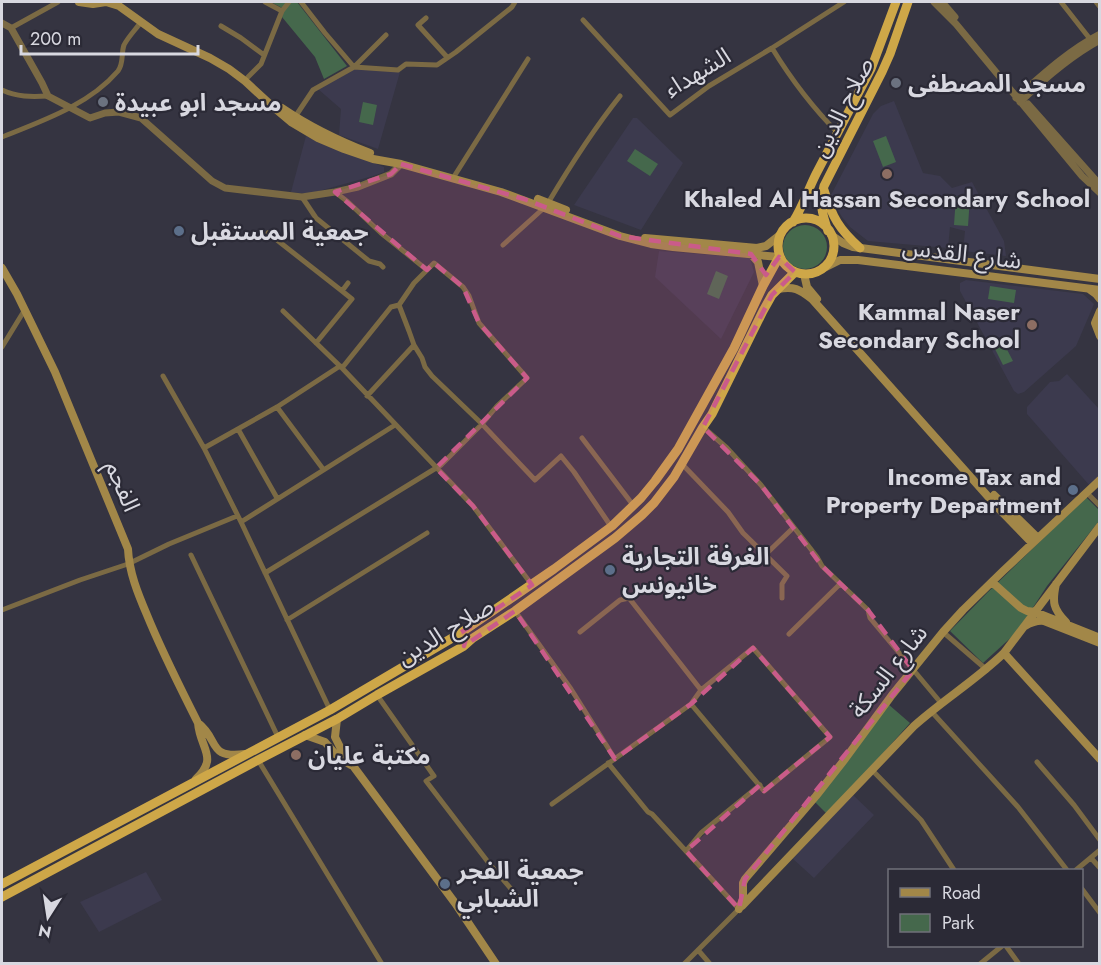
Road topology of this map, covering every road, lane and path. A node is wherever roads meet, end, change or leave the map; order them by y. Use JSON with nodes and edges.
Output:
{"nodes":[{"id":1,"x":58,"y":2,"type":"edge"},
{"id":2,"x":79,"y":2,"type":"edge"},
{"id":3,"x":106,"y":2,"type":"edge"},
{"id":4,"x":119,"y":2,"type":"edge"},
{"id":5,"x":265,"y":2,"type":"edge"},
{"id":6,"x":289,"y":2,"type":"edge"},
{"id":7,"x":301,"y":2,"type":"edge"},
{"id":8,"x":515,"y":2,"type":"edge"},
{"id":9,"x":844,"y":2,"type":"edge"},
{"id":10,"x":896,"y":2,"type":"edge"},
{"id":11,"x":909,"y":2,"type":"edge"},
{"id":12,"x":934,"y":2,"type":"edge"},
{"id":13,"x":942,"y":2,"type":"edge"},
{"id":14,"x":1061,"y":2,"type":"edge"},
{"id":15,"x":1096,"y":2,"type":"edge"},
{"id":16,"x":1100,"y":7,"type":"edge"},
{"id":17,"x":282,"y":10,"type":"junction"},
{"id":18,"x":426,"y":18,"type":"dead end"},
{"id":19,"x":583,"y":20,"type":"dead end"},
{"id":20,"x":141,"y":22,"type":"junction"},
{"id":21,"x":2,"y":23,"type":"edge"},
{"id":22,"x":221,"y":26,"type":"dead end"},
{"id":23,"x":12,"y":28,"type":"junction"},
{"id":24,"x":1100,"y":34,"type":"edge"},
{"id":25,"x":386,"y":35,"type":"dead end"},
{"id":26,"x":1090,"y":39,"type":"junction"},
{"id":27,"x":1100,"y":40,"type":"edge"},
{"id":28,"x":772,"y":48,"type":"junction"},
{"id":29,"x":264,"y":55,"type":"junction"},
{"id":30,"x":447,"y":57,"type":"junction"},
{"id":31,"x":528,"y":59,"type":"dead end"},
{"id":32,"x":354,"y":67,"type":"junction"},
{"id":33,"x":248,"y":77,"type":"junction"},
{"id":34,"x":2,"y":90,"type":"edge"},
{"id":35,"x":48,"y":96,"type":"junction"},
{"id":36,"x":620,"y":96,"type":"dead end"},
{"id":37,"x":1020,"y":98,"type":"junction"},
{"id":38,"x":70,"y":107,"type":"junction"},
{"id":39,"x":295,"y":117,"type":"junction"},
{"id":40,"x":844,"y":119,"type":"junction"},
{"id":41,"x":855,"y":124,"type":"junction"},
{"id":42,"x":838,"y":133,"type":"junction"},
{"id":43,"x":2,"y":137,"type":"edge"},
{"id":44,"x":401,"y":164,"type":"junction"},
{"id":45,"x":455,"y":175,"type":"junction"},
{"id":46,"x":1100,"y":185,"type":"edge"},
{"id":47,"x":824,"y":189,"type":"junction"},
{"id":48,"x":335,"y":192,"type":"junction"},
{"id":49,"x":1100,"y":193,"type":"edge"},
{"id":50,"x":302,"y":197,"type":"junction"},
{"id":51,"x":547,"y":205,"type":"junction"},
{"id":52,"x":793,"y":222,"type":"junction"},
{"id":53,"x":268,"y":232,"type":"dead end"},
{"id":54,"x":830,"y":233,"type":"junction"},
{"id":55,"x":780,"y":235,"type":"junction"},
{"id":56,"x":503,"y":245,"type":"dead end"},
{"id":57,"x":860,"y":248,"type":"junction"},
{"id":58,"x":751,"y":254,"type":"junction"},
{"id":59,"x":779,"y":257,"type":"junction"},
{"id":60,"x":383,"y":267,"type":"dead end"},
{"id":61,"x":2,"y":268,"type":"edge"},
{"id":62,"x":427,"y":270,"type":"junction"},
{"id":63,"x":820,"y":270,"type":"junction"},
{"id":64,"x":800,"y":273,"type":"junction"},
{"id":65,"x":1100,"y":279,"type":"edge"},
{"id":66,"x":348,"y":283,"type":"dead end"},
{"id":67,"x":763,"y":286,"type":"junction"},
{"id":68,"x":1088,"y":288,"type":"junction"},
{"id":69,"x":777,"y":289,"type":"junction"},
{"id":70,"x":1100,"y":290,"type":"edge"},
{"id":71,"x":342,"y":291,"type":"junction"},
{"id":72,"x":1100,"y":299,"type":"edge"},
{"id":73,"x":399,"y":305,"type":"junction"},
{"id":74,"x":24,"y":311,"type":"junction"},
{"id":75,"x":282,"y":311,"type":"dead end"},
{"id":76,"x":1100,"y":311,"type":"edge"},
{"id":77,"x":1100,"y":336,"type":"edge"},
{"id":78,"x":316,"y":344,"type":"junction"},
{"id":79,"x":414,"y":345,"type":"junction"},
{"id":80,"x":2,"y":348,"type":"edge"},
{"id":81,"x":340,"y":367,"type":"junction"},
{"id":82,"x":163,"y":376,"type":"dead end"},
{"id":83,"x":367,"y":396,"type":"junction"},
{"id":84,"x":277,"y":407,"type":"junction"},
{"id":85,"x":482,"y":424,"type":"junction"},
{"id":86,"x":395,"y":425,"type":"junction"},
{"id":87,"x":703,"y":426,"type":"junction"},
{"id":88,"x":238,"y":429,"type":"junction"},
{"id":89,"x":582,"y":438,"type":"dead end"},
{"id":90,"x":204,"y":448,"type":"junction"},
{"id":91,"x":682,"y":464,"type":"junction"},
{"id":92,"x":436,"y":468,"type":"junction"},
{"id":93,"x":323,"y":469,"type":"junction"},
{"id":94,"x":1100,"y":480,"type":"edge"},
{"id":95,"x":1087,"y":493,"type":"junction"},
{"id":96,"x":277,"y":498,"type":"junction"},
{"id":97,"x":633,"y":505,"type":"dead end"},
{"id":98,"x":1100,"y":506,"type":"edge"},
{"id":99,"x":239,"y":519,"type":"junction"},
{"id":100,"x":610,"y":525,"type":"dead end"},
{"id":101,"x":1100,"y":526,"type":"edge"},
{"id":102,"x":793,"y":528,"type":"junction"},
{"id":103,"x":427,"y":533,"type":"dead end"},
{"id":104,"x":1035,"y":541,"type":"junction"},
{"id":105,"x":191,"y":555,"type":"dead end"},
{"id":106,"x":764,"y":556,"type":"junction"},
{"id":107,"x":129,"y":564,"type":"junction"},
{"id":108,"x":265,"y":573,"type":"junction"},
{"id":109,"x":1057,"y":581,"type":"junction"},
{"id":110,"x":992,"y":582,"type":"junction"},
{"id":111,"x":840,"y":584,"type":"junction"},
{"id":112,"x":532,"y":585,"type":"junction"},
{"id":113,"x":782,"y":598,"type":"dead end"},
{"id":114,"x":2,"y":610,"type":"edge"},
{"id":115,"x":515,"y":611,"type":"junction"},
{"id":116,"x":1035,"y":612,"type":"junction"},
{"id":117,"x":287,"y":620,"type":"junction"},
{"id":118,"x":1069,"y":625,"type":"junction"},
{"id":119,"x":1024,"y":627,"type":"junction"},
{"id":120,"x":580,"y":632,"type":"dead end"},
{"id":121,"x":943,"y":633,"type":"junction"},
{"id":122,"x":459,"y":634,"type":"junction"},
{"id":123,"x":789,"y":634,"type":"dead end"},
{"id":124,"x":1100,"y":638,"type":"edge"},
{"id":125,"x":1100,"y":643,"type":"edge"},
{"id":126,"x":464,"y":646,"type":"junction"},
{"id":127,"x":1004,"y":653,"type":"junction"},
{"id":128,"x":423,"y":655,"type":"junction"},
{"id":129,"x":430,"y":665,"type":"junction"},
{"id":130,"x":913,"y":670,"type":"junction"},
{"id":131,"x":987,"y":670,"type":"junction"},
{"id":132,"x":701,"y":690,"type":"junction"},
{"id":133,"x":376,"y":695,"type":"junction"},
{"id":134,"x":941,"y":703,"type":"junction"},
{"id":135,"x":691,"y":704,"type":"junction"},
{"id":136,"x":330,"y":710,"type":"junction"},
{"id":137,"x":931,"y":711,"type":"junction"},
{"id":138,"x":337,"y":719,"type":"junction"},
{"id":139,"x":198,"y":723,"type":"junction"},
{"id":140,"x":305,"y":735,"type":"junction"},
{"id":141,"x":278,"y":737,"type":"junction"},
{"id":142,"x":245,"y":754,"type":"junction"},
{"id":143,"x":258,"y":759,"type":"junction"},
{"id":144,"x":615,"y":759,"type":"junction"},
{"id":145,"x":1100,"y":759,"type":"edge"},
{"id":146,"x":1037,"y":762,"type":"dead end"},
{"id":147,"x":608,"y":764,"type":"junction"},
{"id":148,"x":353,"y":765,"type":"junction"},
{"id":149,"x":872,"y":770,"type":"junction"},
{"id":150,"x":194,"y":780,"type":"junction"},
{"id":151,"x":760,"y":785,"type":"junction"},
{"id":152,"x":552,"y":804,"type":"dead end"},
{"id":153,"x":1100,"y":840,"type":"edge"},
{"id":154,"x":1100,"y":850,"type":"edge"},
{"id":155,"x":686,"y":851,"type":"junction"},
{"id":156,"x":1091,"y":858,"type":"junction"},
{"id":157,"x":1100,"y":868,"type":"edge"},
{"id":158,"x":953,"y":869,"type":"edge"},
{"id":159,"x":1066,"y":869,"type":"edge"},
{"id":160,"x":1078,"y":869,"type":"edge"},
{"id":161,"x":5,"y":882,"type":"edge"},
{"id":162,"x":14,"y":890,"type":"junction"},
{"id":163,"x":1083,"y":890,"type":"edge"},
{"id":164,"x":2,"y":897,"type":"edge"},
{"id":165,"x":523,"y":903,"type":"dead end"},
{"id":166,"x":739,"y":909,"type":"junction"},
{"id":167,"x":1100,"y":913,"type":"edge"},
{"id":168,"x":1001,"y":947,"type":"edge"},
{"id":169,"x":1006,"y":947,"type":"edge"},
{"id":170,"x":698,"y":950,"type":"junction"},
{"id":171,"x":381,"y":963,"type":"edge"},
{"id":172,"x":496,"y":963,"type":"edge"},
{"id":173,"x":684,"y":963,"type":"edge"},
{"id":174,"x":710,"y":963,"type":"edge"},
{"id":175,"x":980,"y":963,"type":"edge"},
{"id":176,"x":1019,"y":963,"type":"edge"}],
"edges":[{"from":1,"to":23,"type":"street"},
{"from":2,"to":3,"type":"main road"},
{"from":3,"to":20,"type":"main road"},
{"from":4,"to":33,"type":"main road"},
{"from":5,"to":17,"type":"street"},
{"from":6,"to":17,"type":"street"},
{"from":7,"to":32,"type":"street"},
{"from":8,"to":30,"type":"street"},
{"from":9,"to":28,"type":"street","name":"الشهداء"},
{"from":10,"to":40,"type":"highway","name":"صلاح الدين"},
{"from":11,"to":41,"type":"highway","name":"صلاح الدين"},
{"from":12,"to":37,"type":"street"},
{"from":13,"to":37,"type":"street"},
{"from":14,"to":26,"type":"street"},
{"from":15,"to":16,"type":"street"},
{"from":17,"to":29,"type":"street"},
{"from":18,"to":30,"type":"street"},
{"from":19,"to":28,"type":"street","name":"الشهداء"},
{"from":20,"to":38,"type":"street"},
{"from":20,"to":44,"type":"main road"},
{"from":21,"to":23,"type":"street"},
{"from":22,"to":29,"type":"street"},
{"from":23,"to":35,"type":"street"},
{"from":24,"to":26,"type":"street"},
{"from":25,"to":32,"type":"street"},
{"from":26,"to":37,"type":"street"},
{"from":27,"to":37,"type":"street"},
{"from":28,"to":42,"type":"street"},
{"from":29,"to":33,"type":"street"},
{"from":30,"to":32,"type":"street"},
{"from":31,"to":45,"type":"street"},
{"from":32,"to":39,"type":"street"},
{"from":33,"to":39,"type":"main road"},
{"from":34,"to":35,"type":"street"},
{"from":35,"to":38,"type":"street"},
{"from":36,"to":51,"type":"street"},
{"from":37,"to":46,"type":"street"},
{"from":37,"to":49,"type":"street"},
{"from":38,"to":43,"type":"street"},
{"from":38,"to":50,"type":"street"},
{"from":39,"to":45,"type":"main road"},
{"from":40,"to":41,"type":"highway"},
{"from":40,"to":42,"type":"highway","name":"صلاح الدين"},
{"from":41,"to":47,"type":"highway","name":"صلاح الدين"},
{"from":42,"to":52,"type":"highway","name":"صلاح الدين"},
{"from":44,"to":48,"type":"street"},
{"from":44,"to":51,"type":"main road"},
{"from":45,"to":51,"type":"main road"},
{"from":47,"to":54,"type":"highway","name":"صلاح الدين"},
{"from":47,"to":57,"type":"highway"},
{"from":48,"to":50,"type":"street"},
{"from":48,"to":62,"type":"street"},
{"from":50,"to":60,"type":"street"},
{"from":51,"to":55,"type":"main road"},
{"from":51,"to":56,"type":"street"},
{"from":51,"to":58,"type":"main road"},
{"from":52,"to":54,"type":"highway"},
{"from":52,"to":55,"type":"highway"},
{"from":53,"to":71,"type":"street"},
{"from":54,"to":57,"type":"main road","name":"شارع القدس"},
{"from":54,"to":63,"type":"highway"},
{"from":55,"to":59,"type":"highway"},
{"from":57,"to":65,"type":"main road","name":"شارع القدس"},
{"from":58,"to":59,"type":"main road"},
{"from":58,"to":67,"type":"main road"},
{"from":59,"to":64,"type":"highway"},
{"from":59,"to":67,"type":"highway","name":"صلاح الدين"},
{"from":61,"to":74,"type":"main road","name":"الفجم"},
{"from":62,"to":73,"type":"street"},
{"from":62,"to":85,"type":"street"},
{"from":63,"to":64,"type":"highway"},
{"from":63,"to":68,"type":"main road","name":"شارع القدس"},
{"from":64,"to":69,"type":"highway","name":"صلاح الدين"},
{"from":64,"to":104,"type":"main road"},
{"from":66,"to":71,"type":"street"},
{"from":67,"to":112,"type":"highway","name":"صلاح الدين"},
{"from":68,"to":70,"type":"main road","name":"شارع القدس"},
{"from":68,"to":72,"type":"main road"},
{"from":69,"to":87,"type":"highway","name":"صلاح الدين"},
{"from":69,"to":104,"type":"main road"},
{"from":71,"to":78,"type":"street"},
{"from":73,"to":79,"type":"street"},
{"from":73,"to":81,"type":"street"},
{"from":74,"to":80,"type":"street"},
{"from":74,"to":107,"type":"main road","name":"الفجم"},
{"from":75,"to":78,"type":"street"},
{"from":76,"to":77,"type":"main road"},
{"from":78,"to":81,"type":"street"},
{"from":79,"to":83,"type":"street"},
{"from":79,"to":85,"type":"street"},
{"from":81,"to":83,"type":"street"},
{"from":81,"to":84,"type":"street"},
{"from":82,"to":90,"type":"street"},
{"from":83,"to":86,"type":"street"},
{"from":84,"to":88,"type":"street"},
{"from":84,"to":93,"type":"street"},
{"from":85,"to":92,"type":"street"},
{"from":85,"to":100,"type":"street"},
{"from":86,"to":92,"type":"street"},
{"from":86,"to":93,"type":"street"},
{"from":87,"to":91,"type":"highway","name":"صلاح الدين"},
{"from":87,"to":102,"type":"street"},
{"from":88,"to":90,"type":"street"},
{"from":88,"to":96,"type":"street"},
{"from":89,"to":97,"type":"street"},
{"from":90,"to":99,"type":"street"},
{"from":91,"to":106,"type":"street"},
{"from":91,"to":115,"type":"highway","name":"صلاح الدين"},
{"from":92,"to":108,"type":"street"},
{"from":92,"to":112,"type":"street"},
{"from":93,"to":96,"type":"street"},
{"from":94,"to":95,"type":"main road","name":"شارع السكة"},
{"from":95,"to":98,"type":"street"},
{"from":95,"to":104,"type":"main road","name":"شارع السكة"},
{"from":96,"to":99,"type":"street"},
{"from":99,"to":107,"type":"street"},
{"from":99,"to":108,"type":"street"},
{"from":101,"to":109,"type":"main road"},
{"from":102,"to":106,"type":"street"},
{"from":102,"to":111,"type":"street"},
{"from":103,"to":117,"type":"street"},
{"from":104,"to":110,"type":"main road","name":"شارع السكة"},
{"from":105,"to":141,"type":"street"},
{"from":106,"to":113,"type":"street"},
{"from":107,"to":114,"type":"street"},
{"from":107,"to":139,"type":"main road","name":"الفجم"},
{"from":108,"to":117,"type":"street"},
{"from":109,"to":116,"type":"main road"},
{"from":109,"to":118,"type":"main road"},
{"from":110,"to":116,"type":"main road"},
{"from":110,"to":121,"type":"main road","name":"شارع السكة"},
{"from":111,"to":123,"type":"street"},
{"from":111,"to":130,"type":"street"},
{"from":112,"to":122,"type":"highway","name":"صلاح الدين"},
{"from":115,"to":126,"type":"highway","name":"صلاح الدين"},
{"from":115,"to":144,"type":"street"},
{"from":116,"to":118,"type":"main road"},
{"from":116,"to":119,"type":"main road"},
{"from":117,"to":136,"type":"street"},
{"from":118,"to":124,"type":"main road"},
{"from":119,"to":125,"type":"main road"},
{"from":119,"to":127,"type":"main road"},
{"from":120,"to":132,"type":"street"},
{"from":121,"to":130,"type":"main road","name":"شارع السكة"},
{"from":121,"to":131,"type":"street"},
{"from":122,"to":126,"type":"highway"},
{"from":122,"to":128,"type":"highway","name":"صلاح الدين"},
{"from":126,"to":129,"type":"highway","name":"صلاح الدين"},
{"from":127,"to":131,"type":"main road"},
{"from":127,"to":145,"type":"main road"},
{"from":128,"to":129,"type":"highway"},
{"from":128,"to":136,"type":"highway","name":"صلاح الدين"},
{"from":129,"to":133,"type":"highway","name":"صلاح الدين"},
{"from":130,"to":134,"type":"street"},
{"from":130,"to":166,"type":"main road","name":"شارع السكة"},
{"from":131,"to":134,"type":"main road"},
{"from":132,"to":135,"type":"street"},
{"from":132,"to":151,"type":"street"},
{"from":133,"to":138,"type":"highway","name":"صلاح الدين"},
{"from":133,"to":165,"type":"street"},
{"from":134,"to":137,"type":"main road"},
{"from":135,"to":144,"type":"street"},
{"from":135,"to":151,"type":"street"},
{"from":136,"to":141,"type":"highway","name":"صلاح الدين"},
{"from":137,"to":149,"type":"main road"},
{"from":137,"to":159,"type":"street"},
{"from":138,"to":140,"type":"highway","name":"صلاح الدين"},
{"from":138,"to":148,"type":"main road"},
{"from":139,"to":142,"type":"main road"},
{"from":139,"to":150,"type":"main road"},
{"from":140,"to":143,"type":"highway","name":"صلاح الدين"},
{"from":140,"to":148,"type":"main road"},
{"from":141,"to":142,"type":"highway","name":"صلاح الدين"},
{"from":142,"to":150,"type":"highway","name":"صلاح الدين"},
{"from":143,"to":162,"type":"highway","name":"صلاح الدين"},
{"from":143,"to":171,"type":"street"},
{"from":144,"to":147,"type":"street"},
{"from":146,"to":153,"type":"street"},
{"from":147,"to":152,"type":"street"},
{"from":147,"to":155,"type":"street"},
{"from":148,"to":172,"type":"main road"},
{"from":149,"to":158,"type":"street"},
{"from":149,"to":166,"type":"main road"},
{"from":150,"to":161,"type":"highway","name":"صلاح الدين"},
{"from":151,"to":155,"type":"street"},
{"from":154,"to":156,"type":"street"},
{"from":155,"to":166,"type":"street"},
{"from":156,"to":157,"type":"street"},
{"from":156,"to":160,"type":"street"},
{"from":161,"to":162,"type":"highway"},
{"from":162,"to":164,"type":"highway","name":"صلاح الدين"},
{"from":163,"to":167,"type":"street"},
{"from":166,"to":170,"type":"street"},
{"from":168,"to":175,"type":"street"},
{"from":169,"to":176,"type":"street"},
{"from":170,"to":173,"type":"street"},
{"from":170,"to":174,"type":"street"}]}
